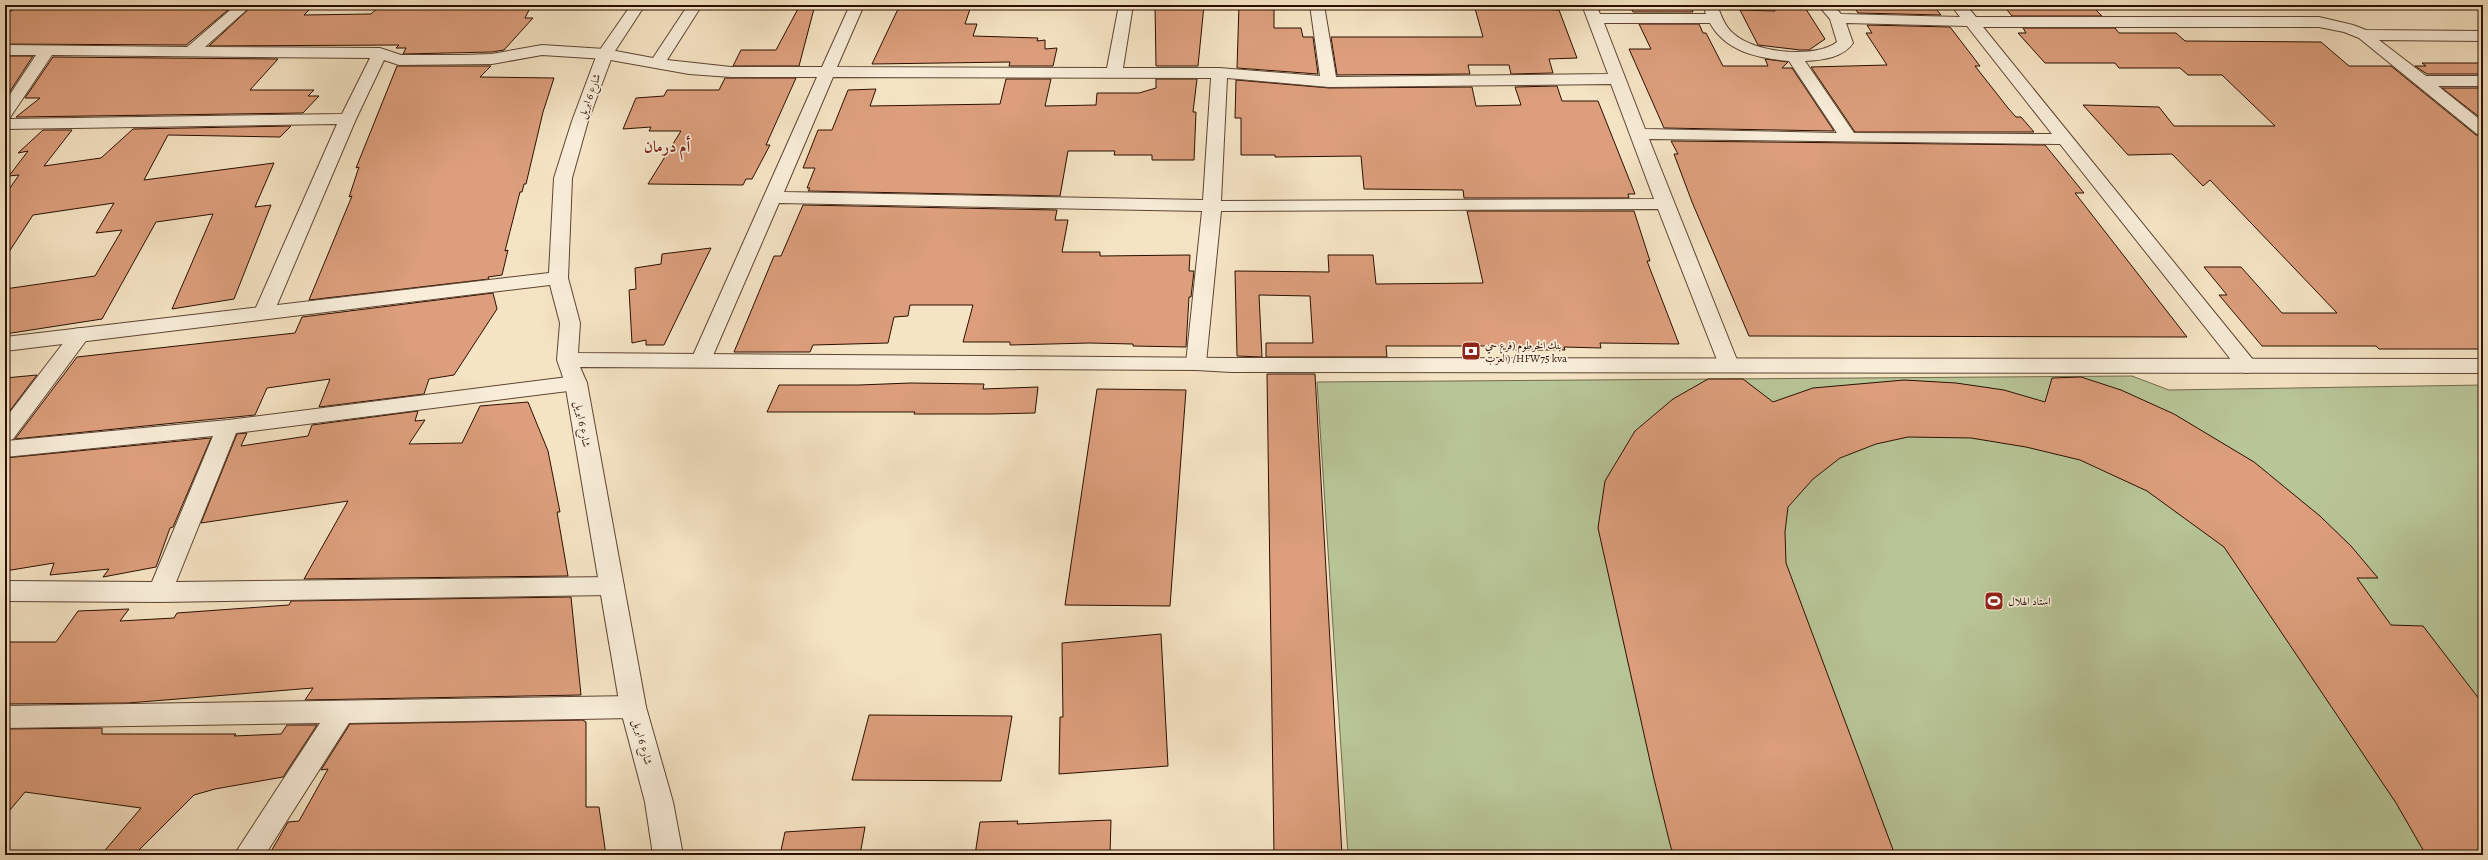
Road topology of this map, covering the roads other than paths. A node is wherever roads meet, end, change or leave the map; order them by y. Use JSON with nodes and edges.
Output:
{"nodes":[{"id":1,"x":244,"y":5,"type":"edge"},
{"id":2,"x":638,"y":5,"type":"edge"},
{"id":3,"x":695,"y":5,"type":"edge"},
{"id":4,"x":857,"y":5,"type":"edge"},
{"id":5,"x":1126,"y":5,"type":"edge"},
{"id":6,"x":1317,"y":5,"type":"edge"},
{"id":7,"x":1825,"y":5,"type":"edge"},
{"id":8,"x":1958,"y":5,"type":"edge"},
{"id":9,"x":1592,"y":12,"type":"edge"},
{"id":10,"x":1713,"y":12,"type":"edge"},
{"id":11,"x":1837,"y":18,"type":"junction"},
{"id":12,"x":1971,"y":22,"type":"junction"},
{"id":13,"x":2364,"y":35,"type":"junction"},
{"id":14,"x":2483,"y":36,"type":"edge"},
{"id":15,"x":5,"y":50,"type":"edge"},
{"id":16,"x":47,"y":50,"type":"junction"},
{"id":17,"x":190,"y":52,"type":"junction"},
{"id":18,"x":380,"y":53,"type":"junction"},
{"id":19,"x":605,"y":54,"type":"junction"},
{"id":20,"x":1794,"y":56,"type":"junction"},
{"id":21,"x":657,"y":63,"type":"junction"},
{"id":22,"x":827,"y":72,"type":"junction"},
{"id":23,"x":1114,"y":73,"type":"junction"},
{"id":24,"x":1219,"y":73,"type":"junction"},
{"id":25,"x":1617,"y":79,"type":"junction"},
{"id":26,"x":2423,"y":81,"type":"junction"},
{"id":27,"x":2483,"y":81,"type":"edge"},
{"id":28,"x":1328,"y":82,"type":"junction"},
{"id":29,"x":5,"y":116,"type":"edge"},
{"id":30,"x":348,"y":119,"type":"junction"},
{"id":31,"x":5,"y":124,"type":"edge"},
{"id":32,"x":2483,"y":130,"type":"edge"},
{"id":33,"x":1638,"y":134,"type":"junction"},
{"id":34,"x":1848,"y":138,"type":"junction"},
{"id":35,"x":2065,"y":138,"type":"junction"},
{"id":36,"x":771,"y":197,"type":"junction"},
{"id":37,"x":1665,"y":204,"type":"junction"},
{"id":38,"x":1212,"y":206,"type":"junction"},
{"id":39,"x":558,"y":278,"type":"junction"},
{"id":40,"x":264,"y":312,"type":"junction"},
{"id":41,"x":80,"y":334,"type":"junction"},
{"id":42,"x":5,"y":344,"type":"edge"},
{"id":43,"x":567,"y":360,"type":"junction"},
{"id":44,"x":701,"y":360,"type":"junction"},
{"id":45,"x":1196,"y":363,"type":"junction"},
{"id":46,"x":1729,"y":365,"type":"junction"},
{"id":47,"x":2247,"y":366,"type":"junction"},
{"id":48,"x":2483,"y":366,"type":"edge"},
{"id":49,"x":576,"y":383,"type":"junction"},
{"id":50,"x":228,"y":427,"type":"junction"},
{"id":51,"x":5,"y":434,"type":"edge"},
{"id":52,"x":5,"y":449,"type":"edge"},
{"id":53,"x":612,"y":586,"type":"junction"},
{"id":54,"x":5,"y":591,"type":"edge"},
{"id":55,"x":160,"y":592,"type":"junction"},
{"id":56,"x":633,"y":707,"type":"junction"},
{"id":57,"x":341,"y":713,"type":"junction"},
{"id":58,"x":5,"y":717,"type":"edge"},
{"id":59,"x":249,"y":855,"type":"edge"},
{"id":60,"x":668,"y":855,"type":"edge"}],
"edges":[{"from":1,"to":17,"type":"street"},
{"from":2,"to":19,"type":"street","name":"شارع 6 ابريل"},
{"from":3,"to":21,"type":"street"},
{"from":4,"to":22,"type":"street"},
{"from":5,"to":23,"type":"street"},
{"from":6,"to":28,"type":"street"},
{"from":7,"to":11,"type":"street"},
{"from":8,"to":12,"type":"street"},
{"from":9,"to":10,"type":"street"},
{"from":9,"to":25,"type":"street"},
{"from":10,"to":20,"type":"street"},
{"from":11,"to":12,"type":"street"},
{"from":11,"to":20,"type":"street"},
{"from":12,"to":13,"type":"street"},
{"from":12,"to":35,"type":"street"},
{"from":13,"to":14,"type":"street"},
{"from":13,"to":26,"type":"street"},
{"from":15,"to":16,"type":"street"},
{"from":16,"to":17,"type":"street"},
{"from":16,"to":29,"type":"street"},
{"from":17,"to":18,"type":"street"},
{"from":18,"to":19,"type":"street"},
{"from":18,"to":30,"type":"street"},
{"from":19,"to":21,"type":"street"},
{"from":19,"to":39,"type":"street","name":"شارع 6 ابريل"},
{"from":20,"to":34,"type":"street"},
{"from":21,"to":22,"type":"street"},
{"from":22,"to":23,"type":"street"},
{"from":22,"to":36,"type":"street"},
{"from":23,"to":24,"type":"street"},
{"from":24,"to":28,"type":"street"},
{"from":24,"to":38,"type":"street"},
{"from":25,"to":28,"type":"street"},
{"from":25,"to":33,"type":"street"},
{"from":26,"to":27,"type":"street"},
{"from":26,"to":32,"type":"street"},
{"from":30,"to":31,"type":"street"},
{"from":30,"to":40,"type":"street"},
{"from":33,"to":34,"type":"street"},
{"from":33,"to":37,"type":"street"},
{"from":34,"to":35,"type":"street"},
{"from":35,"to":47,"type":"street"},
{"from":36,"to":38,"type":"street"},
{"from":36,"to":44,"type":"street"},
{"from":37,"to":38,"type":"street"},
{"from":37,"to":46,"type":"street"},
{"from":38,"to":45,"type":"street"},
{"from":39,"to":40,"type":"street"},
{"from":39,"to":43,"type":"street","name":"شارع 6 ابريل"},
{"from":40,"to":41,"type":"street"},
{"from":41,"to":42,"type":"street"},
{"from":41,"to":51,"type":"street"},
{"from":43,"to":44,"type":"street"},
{"from":43,"to":49,"type":"street","name":"شارع 6 ابريل"},
{"from":44,"to":45,"type":"street"},
{"from":45,"to":46,"type":"street"},
{"from":46,"to":47,"type":"street"},
{"from":47,"to":48,"type":"street"},
{"from":49,"to":50,"type":"street"},
{"from":49,"to":53,"type":"street","name":"شارع 6 ابريل"},
{"from":50,"to":52,"type":"street"},
{"from":50,"to":55,"type":"street"},
{"from":53,"to":55,"type":"street"},
{"from":53,"to":56,"type":"street","name":"شارع 6 ابريل"},
{"from":54,"to":55,"type":"street"},
{"from":56,"to":57,"type":"street"},
{"from":56,"to":60,"type":"street","name":"شارع 6 ابريل"},
{"from":57,"to":58,"type":"street"},
{"from":57,"to":59,"type":"street"}]}
